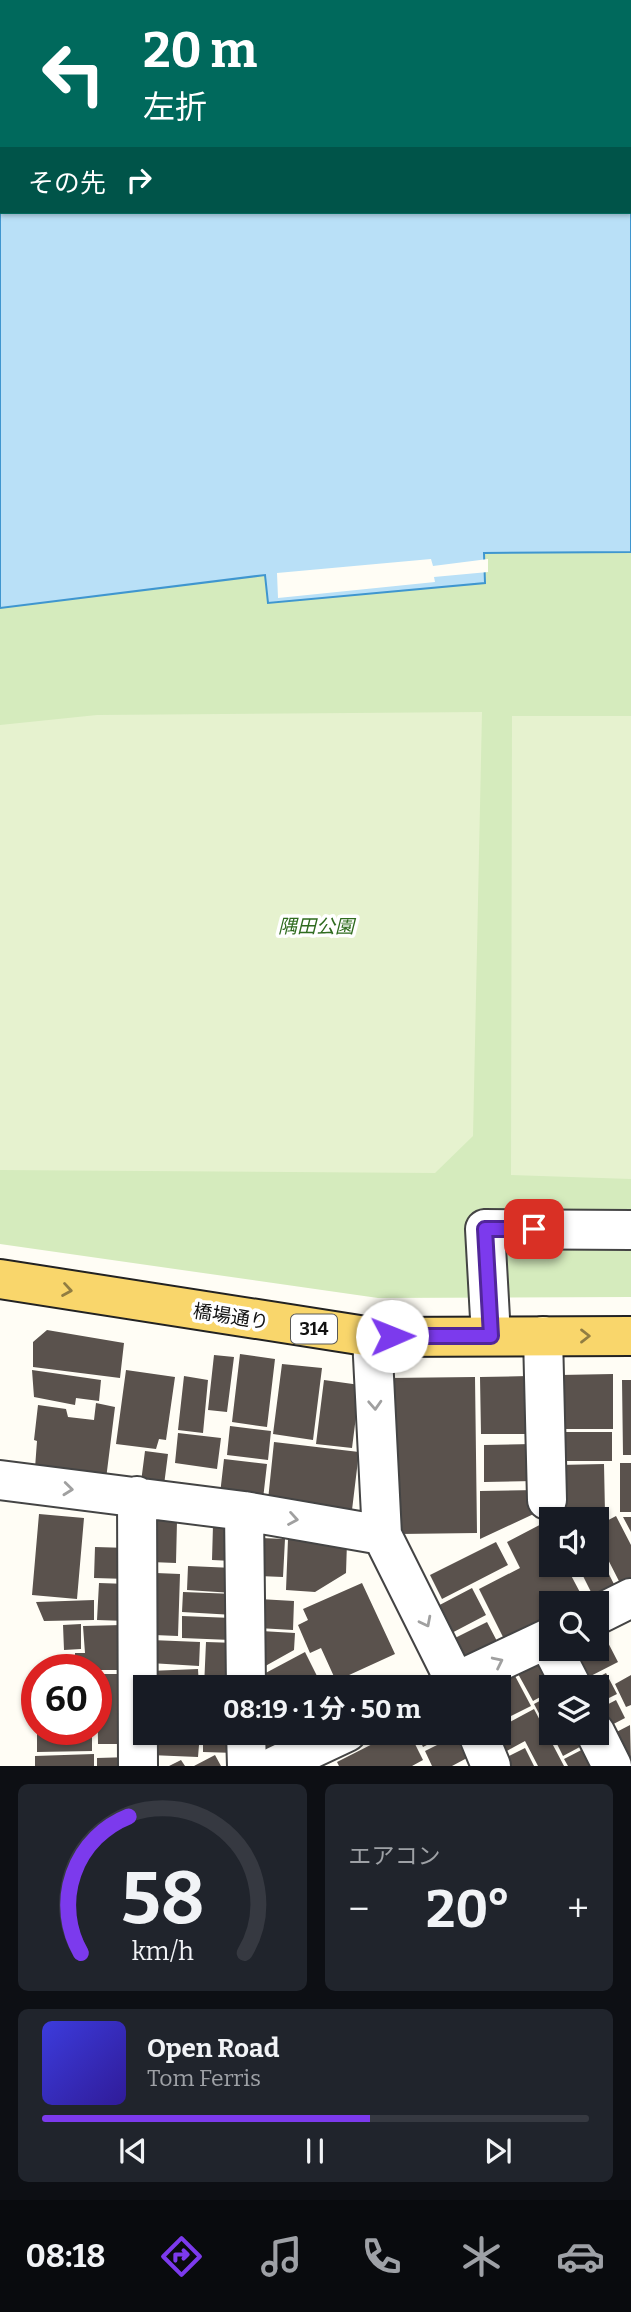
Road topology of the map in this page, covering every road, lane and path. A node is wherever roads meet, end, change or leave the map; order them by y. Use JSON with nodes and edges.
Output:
{"nodes":[{"id":1,"x":631,"y":1230,"type":"edge"},
{"id":2,"x":0,"y":1279,"type":"edge"},
{"id":3,"x":491,"y":1336,"type":"junction"},
{"id":4,"x":543,"y":1336,"type":"junction"},
{"id":5,"x":631,"y":1336,"type":"edge"},
{"id":6,"x":372,"y":1337,"type":"junction"},
{"id":7,"x":0,"y":1480,"type":"edge"},
{"id":8,"x":137,"y":1496,"type":"junction"},
{"id":9,"x":547,"y":1500,"type":"dead end"},
{"id":10,"x":244,"y":1511,"type":"junction"},
{"id":11,"x":382,"y":1535,"type":"junction"},
{"id":12,"x":631,"y":1598,"type":"edge"},
{"id":13,"x":609,"y":1609,"type":"edge"},
{"id":14,"x":539,"y":1648,"type":"edge"},
{"id":15,"x":246,"y":1675,"type":"edge"},
{"id":16,"x":448,"y":1675,"type":"edge"},
{"id":17,"x":476,"y":1675,"type":"edge"},
{"id":18,"x":246,"y":1745,"type":"edge"},
{"id":19,"x":320,"y":1745,"type":"edge"},
{"id":20,"x":482,"y":1745,"type":"edge"},
{"id":21,"x":602,"y":1745,"type":"edge"},
{"id":22,"x":138,"y":1766,"type":"edge"},
{"id":23,"x":247,"y":1766,"type":"edge"},
{"id":24,"x":275,"y":1766,"type":"edge"},
{"id":25,"x":491,"y":1766,"type":"edge"},
{"id":26,"x":612,"y":1766,"type":"edge"}],
"edges":[{"from":1,"to":3,"type":"street"},
{"from":2,"to":6,"type":"main road","name":"橋場通り","number":"314","one_way":true},
{"from":3,"to":4,"type":"main road","name":"橋場通り","number":"314"},
{"from":3,"to":6,"type":"main road","name":"橋場通り","number":"314"},
{"from":4,"to":5,"type":"main road","name":"橋場通り","number":"314","one_way":true},
{"from":4,"to":9,"type":"street"},
{"from":6,"to":11,"type":"street","one_way":true},
{"from":7,"to":8,"type":"street","one_way":true},
{"from":8,"to":10,"type":"street"},
{"from":8,"to":22,"type":"street"},
{"from":10,"to":11,"type":"street","one_way":true},
{"from":10,"to":15,"type":"street"},
{"from":11,"to":16,"type":"street","one_way":true},
{"from":12,"to":13,"type":"street"},
{"from":17,"to":14,"type":"street","one_way":true},
{"from":18,"to":23,"type":"street"},
{"from":19,"to":24,"type":"street"},
{"from":20,"to":25,"type":"street"},
{"from":21,"to":26,"type":"street"}]}
